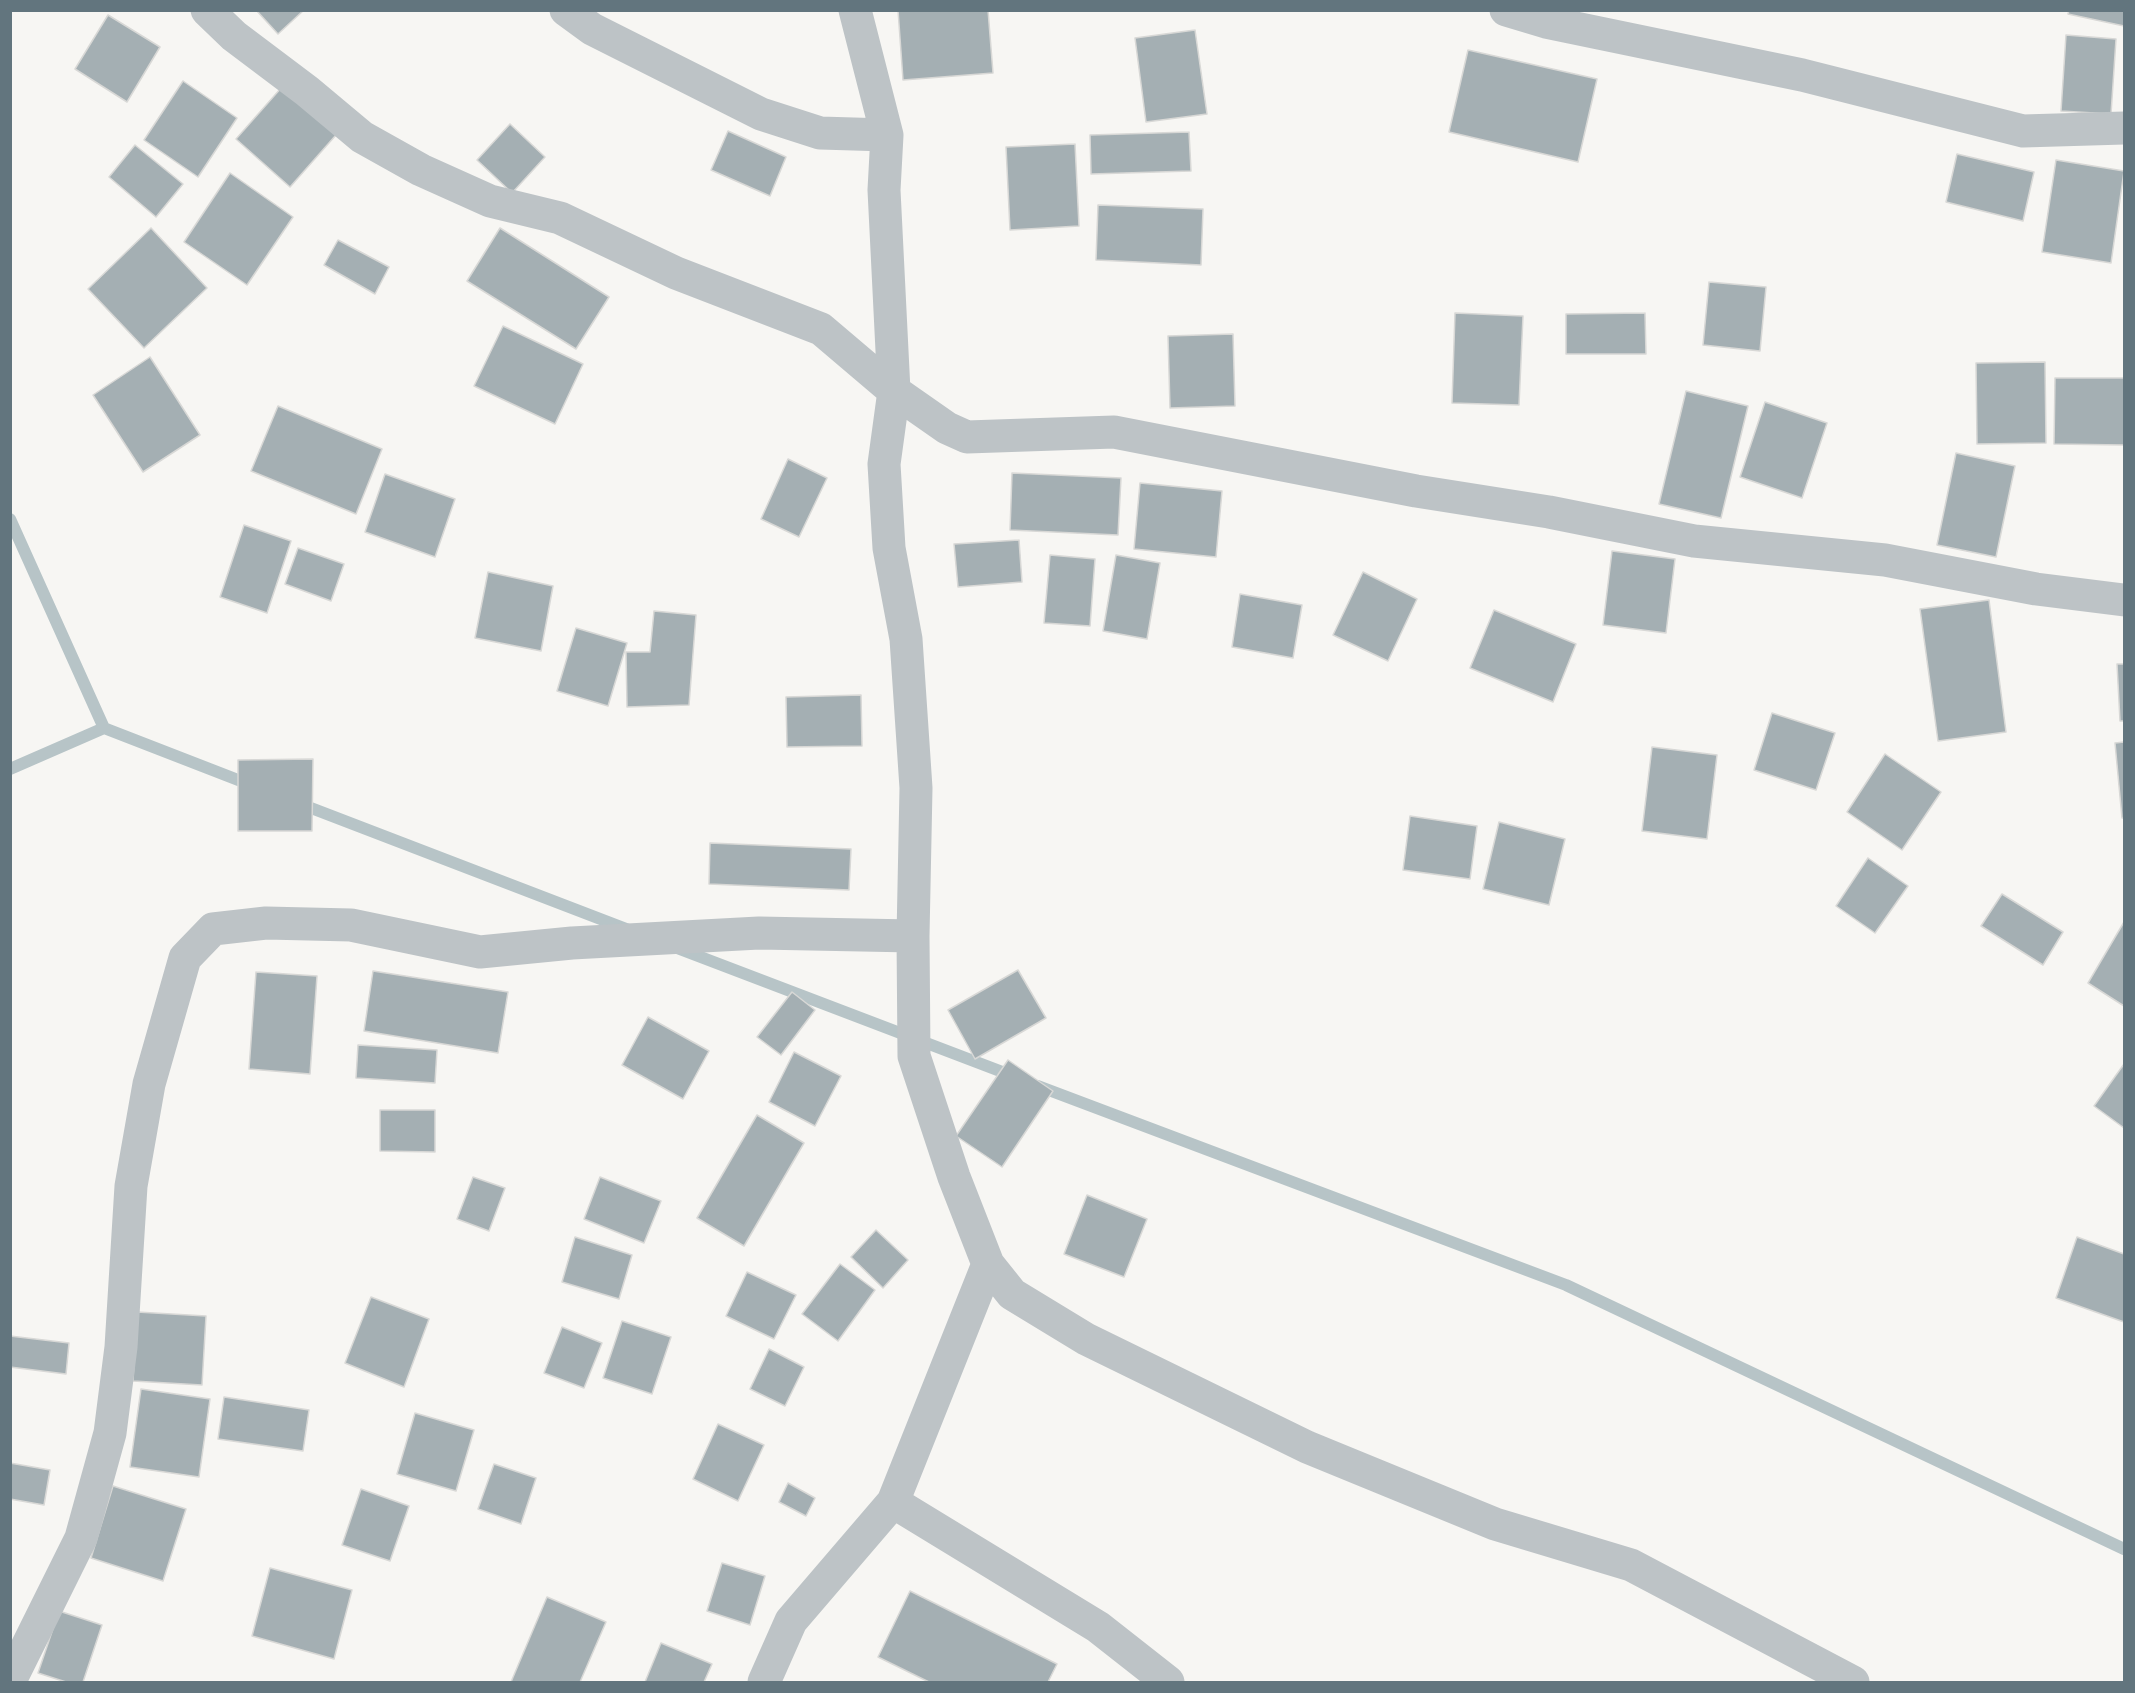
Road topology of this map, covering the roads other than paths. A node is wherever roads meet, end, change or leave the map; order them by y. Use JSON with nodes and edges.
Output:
{"nodes":[{"id":1,"x":207,"y":10,"type":"edge"},
{"id":2,"x":566,"y":10,"type":"edge"},
{"id":3,"x":855,"y":10,"type":"edge"},
{"id":4,"x":1506,"y":10,"type":"edge"},
{"id":5,"x":2124,"y":128,"type":"edge"},
{"id":6,"x":887,"y":135,"type":"junction"},
{"id":7,"x":894,"y":391,"type":"junction"},
{"id":8,"x":2124,"y":600,"type":"edge"},
{"id":9,"x":913,"y":936,"type":"junction"},
{"id":10,"x":988,"y":1264,"type":"junction"},
{"id":11,"x":893,"y":1502,"type":"junction"},
{"id":12,"x":10,"y":1681,"type":"edge"},
{"id":13,"x":764,"y":1683,"type":"edge"},
{"id":14,"x":1168,"y":1683,"type":"edge"},
{"id":15,"x":1853,"y":1683,"type":"edge"}],
"edges":[{"from":1,"to":7,"type":"street"},
{"from":2,"to":6,"type":"street"},
{"from":3,"to":6,"type":"street"},
{"from":4,"to":5,"type":"street"},
{"from":6,"to":7,"type":"street"},
{"from":7,"to":8,"type":"street"},
{"from":7,"to":9,"type":"street"},
{"from":9,"to":10,"type":"street"},
{"from":9,"to":12,"type":"street"},
{"from":10,"to":11,"type":"street"},
{"from":10,"to":15,"type":"street"},
{"from":11,"to":13,"type":"street"},
{"from":11,"to":14,"type":"street"}]}
